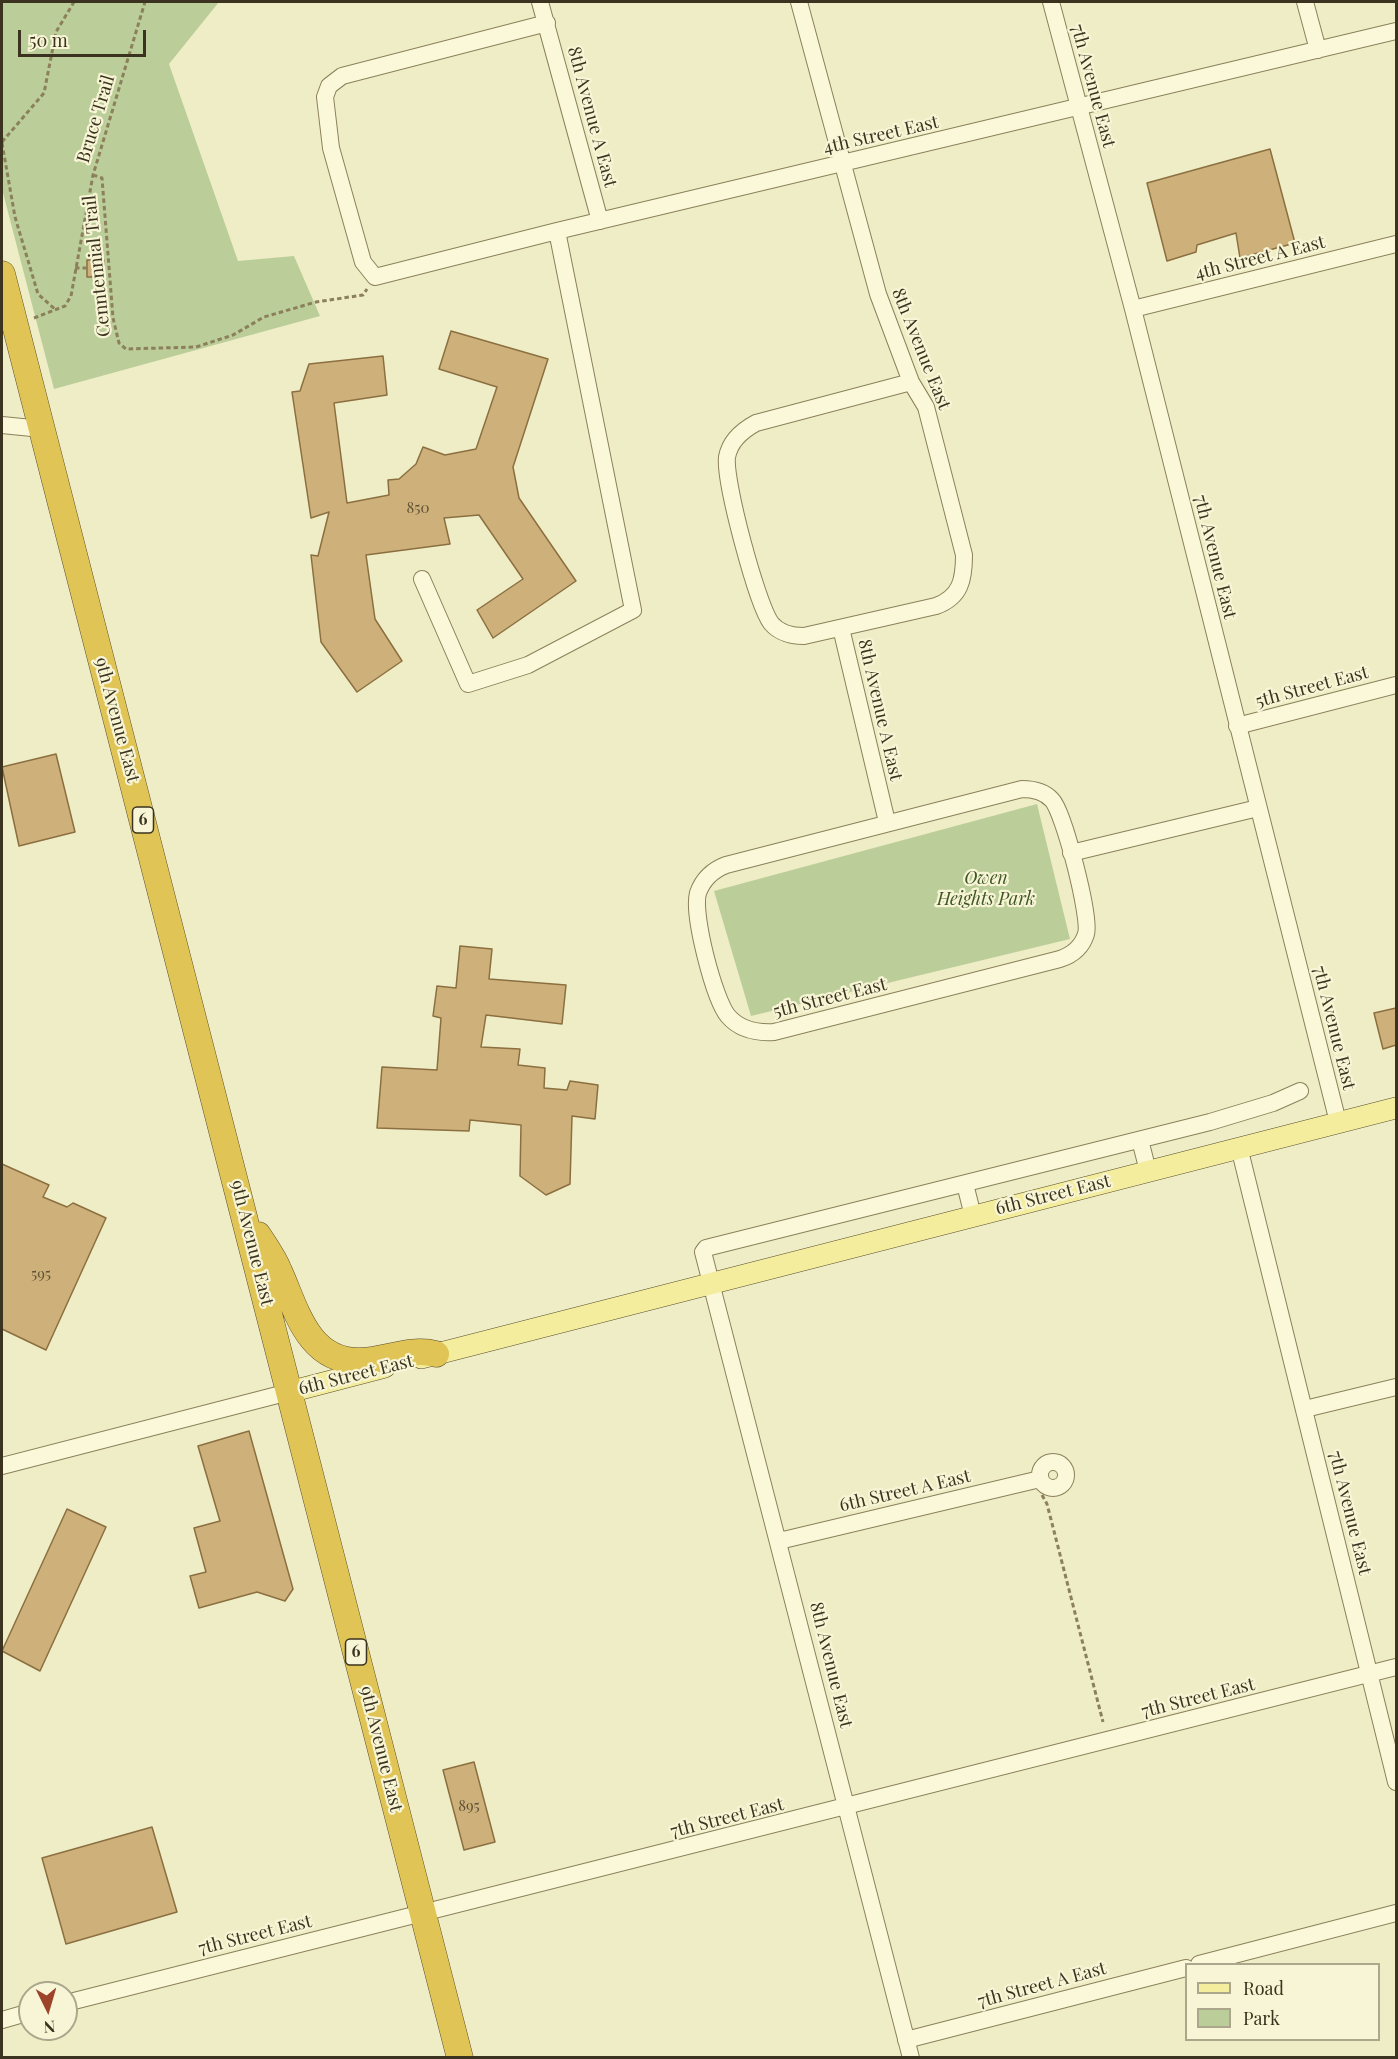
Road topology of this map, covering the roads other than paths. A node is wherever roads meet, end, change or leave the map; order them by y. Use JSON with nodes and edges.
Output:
{"nodes":[{"id":1,"x":540,"y":2,"type":"edge"},
{"id":2,"x":799,"y":2,"type":"edge"},
{"id":3,"x":1051,"y":2,"type":"edge"},
{"id":4,"x":1305,"y":2,"type":"edge"},
{"id":5,"x":547,"y":23,"type":"junction"},
{"id":6,"x":1396,"y":31,"type":"edge"},
{"id":7,"x":1318,"y":50,"type":"junction"},
{"id":8,"x":1078,"y":109,"type":"junction"},
{"id":9,"x":842,"y":164,"type":"junction"},
{"id":10,"x":600,"y":221,"type":"junction"},
{"id":11,"x":557,"y":231,"type":"junction"},
{"id":12,"x":1396,"y":244,"type":"edge"},
{"id":13,"x":2,"y":274,"type":"edge"},
{"id":14,"x":1133,"y":309,"type":"junction"},
{"id":15,"x":911,"y":382,"type":"junction"},
{"id":16,"x":2,"y":425,"type":"edge"},
{"id":17,"x":42,"y":429,"type":"junction"},
{"id":18,"x":422,"y":579,"type":"dead end"},
{"id":19,"x":841,"y":628,"type":"junction"},
{"id":20,"x":1396,"y":685,"type":"edge"},
{"id":21,"x":1238,"y":726,"type":"junction"},
{"id":22,"x":1258,"y":808,"type":"junction"},
{"id":23,"x":887,"y":822,"type":"junction"},
{"id":24,"x":1071,"y":853,"type":"junction"},
{"id":25,"x":1300,"y":1090,"type":"dead end"},
{"id":26,"x":1396,"y":1107,"type":"edge"},
{"id":27,"x":1338,"y":1122,"type":"junction"},
{"id":28,"x":1140,"y":1140,"type":"junction"},
{"id":29,"x":1239,"y":1148,"type":"junction"},
{"id":30,"x":1148,"y":1171,"type":"junction"},
{"id":31,"x":965,"y":1184,"type":"junction"},
{"id":32,"x":245,"y":1211,"type":"junction"},
{"id":33,"x":974,"y":1216,"type":"junction"},
{"id":34,"x":710,"y":1284,"type":"junction"},
{"id":35,"x":436,"y":1354,"type":"junction"},
{"id":36,"x":1396,"y":1387,"type":"edge"},
{"id":37,"x":289,"y":1392,"type":"junction"},
{"id":38,"x":1305,"y":1409,"type":"junction"},
{"id":39,"x":2,"y":1466,"type":"edge"},
{"id":40,"x":1040,"y":1485,"type":"road end"},
{"id":41,"x":779,"y":1541,"type":"junction"},
{"id":42,"x":1396,"y":1667,"type":"edge"},
{"id":43,"x":1369,"y":1674,"type":"junction"},
{"id":44,"x":1396,"y":1782,"type":"edge"},
{"id":45,"x":846,"y":1808,"type":"junction"},
{"id":46,"x":423,"y":1912,"type":"junction"},
{"id":47,"x":1396,"y":1914,"type":"edge"},
{"id":48,"x":1207,"y":1963,"type":"edge"},
{"id":49,"x":1185,"y":1968,"type":"edge"},
{"id":50,"x":78,"y":2000,"type":"edge"},
{"id":51,"x":18,"y":2015,"type":"edge"},
{"id":52,"x":2,"y":2020,"type":"edge"},
{"id":53,"x":906,"y":2040,"type":"junction"},
{"id":54,"x":460,"y":2058,"type":"edge"},
{"id":55,"x":911,"y":2058,"type":"edge"}],
"edges":[{"from":1,"to":5,"type":"street","name":"8th Avenue A East"},
{"from":2,"to":9,"type":"street","name":"8th Avenue East"},
{"from":3,"to":8,"type":"street","name":"7th Avenue East"},
{"from":4,"to":7,"type":"street"},
{"from":5,"to":10,"type":"street","name":"8th Avenue A East"},
{"from":5,"to":11,"type":"street","name":"4th Street East"},
{"from":6,"to":7,"type":"street","name":"4th Street East"},
{"from":7,"to":8,"type":"street","name":"4th Street East"},
{"from":8,"to":9,"type":"street","name":"4th Street East"},
{"from":8,"to":14,"type":"street","name":"7th Avenue East"},
{"from":9,"to":10,"type":"street","name":"4th Street East"},
{"from":9,"to":15,"type":"street","name":"8th Avenue East"},
{"from":10,"to":11,"type":"street","name":"4th Street East"},
{"from":11,"to":18,"type":"street"},
{"from":12,"to":14,"type":"street","name":"4th Street A East"},
{"from":13,"to":17,"type":"highway","number":"6"},
{"from":14,"to":21,"type":"street","name":"7th Avenue East"},
{"from":15,"to":19,"type":"street","name":"8th Avenue East"},
{"from":15,"to":19,"type":"street","name":"8th Avenue A East"},
{"from":16,"to":17,"type":"street"},
{"from":17,"to":32,"type":"highway","name":"9th Avenue East","number":"6"},
{"from":19,"to":23,"type":"street","name":"8th Avenue A East"},
{"from":20,"to":21,"type":"street","name":"5th Street East"},
{"from":21,"to":22,"type":"street","name":"7th Avenue East"},
{"from":22,"to":24,"type":"street"},
{"from":22,"to":27,"type":"street","name":"7th Avenue East"},
{"from":23,"to":24,"type":"street","name":"5th Street East"},
{"from":23,"to":24,"type":"street","name":"5th Street East"},
{"from":25,"to":28,"type":"street","name":"6th Street East"},
{"from":26,"to":27,"type":"main road","name":"6th Street East"},
{"from":27,"to":29,"type":"main road","name":"6th Street East"},
{"from":28,"to":30,"type":"street"},
{"from":28,"to":31,"type":"street","name":"6th Street East"},
{"from":29,"to":30,"type":"main road","name":"6th Street East"},
{"from":29,"to":38,"type":"street","name":"7th Avenue East"},
{"from":30,"to":33,"type":"main road","name":"6th Street East"},
{"from":31,"to":33,"type":"street"},
{"from":31,"to":34,"type":"street","name":"6th Street East"},
{"from":32,"to":35,"type":"highway"},
{"from":32,"to":37,"type":"highway","name":"9th Avenue East","number":"6"},
{"from":33,"to":34,"type":"main road","name":"6th Street East"},
{"from":34,"to":35,"type":"main road","name":"6th Street East"},
{"from":34,"to":41,"type":"street","name":"8th Avenue East"},
{"from":35,"to":37,"type":"main road","name":"6th Street East"},
{"from":36,"to":38,"type":"street"},
{"from":37,"to":39,"type":"street","name":"6th Street East"},
{"from":37,"to":46,"type":"highway","name":"9th Avenue East","number":"6"},
{"from":38,"to":43,"type":"street","name":"7th Avenue East"},
{"from":40,"to":41,"type":"street","name":"6th Street A East"},
{"from":41,"to":45,"type":"street","name":"8th Avenue East"},
{"from":42,"to":43,"type":"street","name":"7th Street East"},
{"from":43,"to":44,"type":"street","name":"7th Avenue East"},
{"from":43,"to":45,"type":"street","name":"7th Street East"},
{"from":45,"to":46,"type":"street","name":"7th Street East"},
{"from":45,"to":53,"type":"street","name":"8th Avenue East"},
{"from":46,"to":50,"type":"street","name":"7th Street East"},
{"from":46,"to":54,"type":"highway","name":"9th Avenue East","number":"6"},
{"from":47,"to":48,"type":"street"},
{"from":49,"to":53,"type":"street","name":"7th Street A East"},
{"from":51,"to":52,"type":"street"},
{"from":53,"to":55,"type":"street","name":"8th Avenue East"}]}
